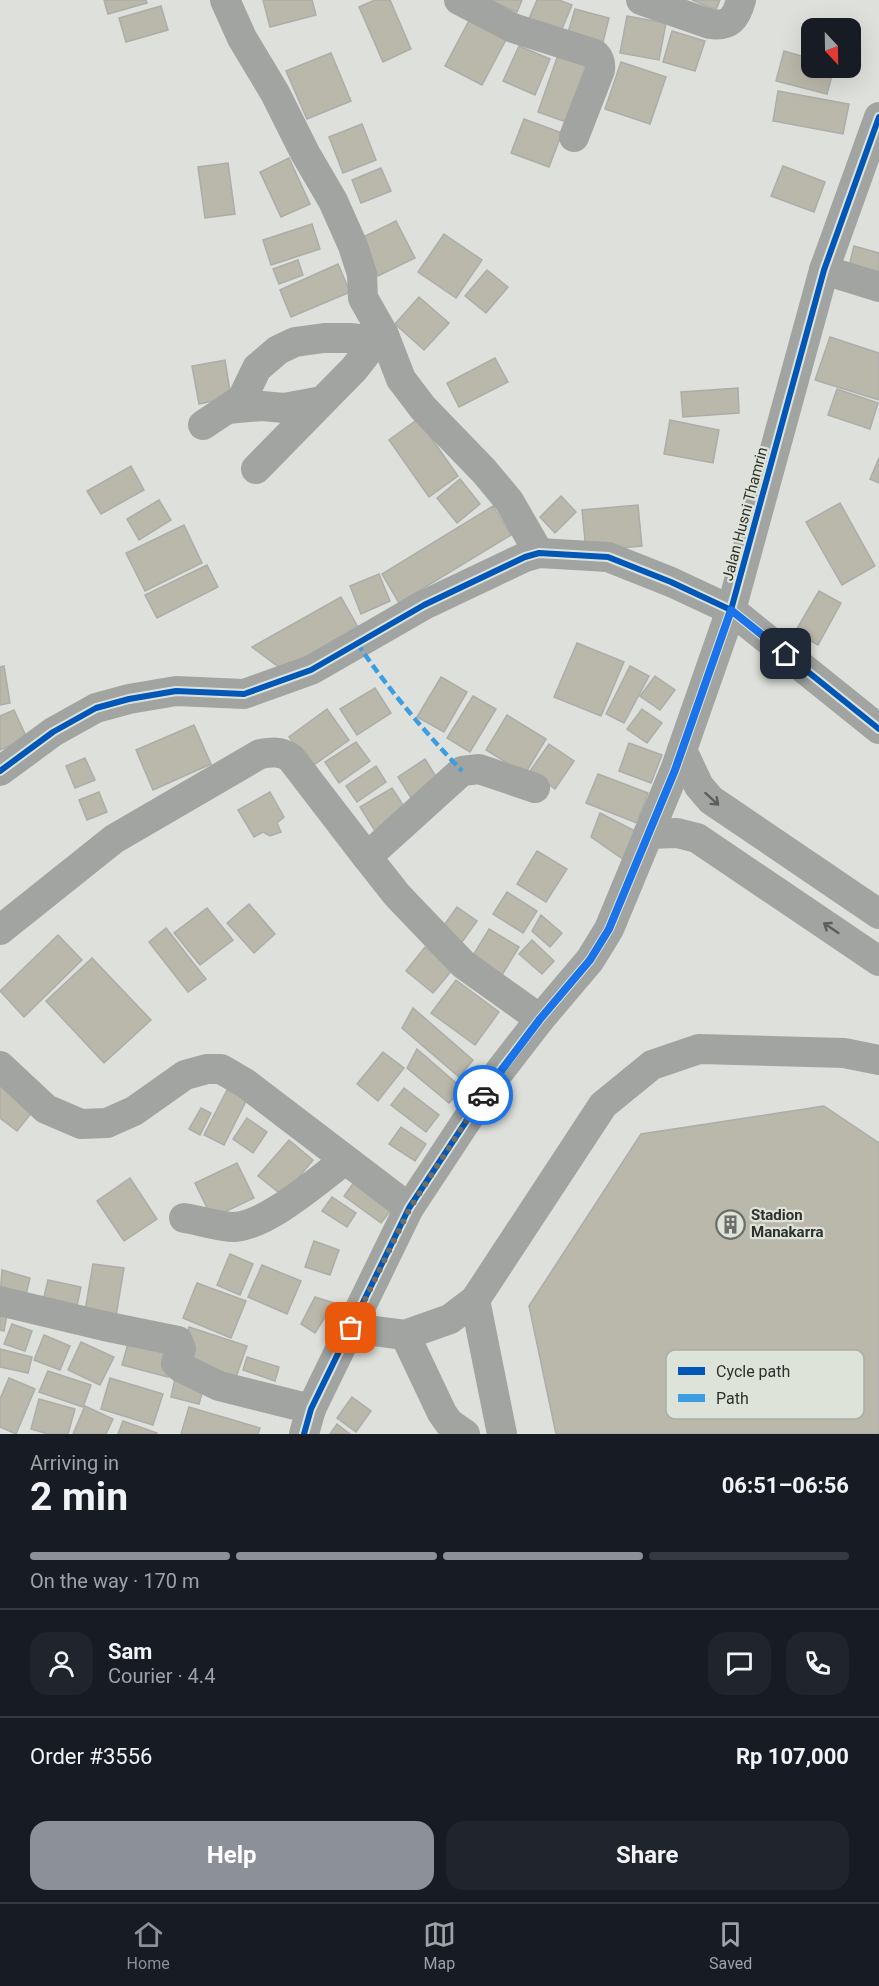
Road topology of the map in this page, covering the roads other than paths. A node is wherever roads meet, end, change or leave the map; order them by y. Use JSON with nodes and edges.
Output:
{"nodes":[{"id":1,"x":225,"y":0,"type":"edge"},
{"id":2,"x":459,"y":0,"type":"edge"},
{"id":3,"x":641,"y":0,"type":"edge"},
{"id":4,"x":741,"y":0,"type":"edge"},
{"id":5,"x":879,"y":119,"type":"edge"},
{"id":6,"x":574,"y":137,"type":"dead end"},
{"id":7,"x":824,"y":270,"type":"junction"},
{"id":8,"x":879,"y":287,"type":"edge"},
{"id":9,"x":380,"y":338,"type":"junction"},
{"id":10,"x":322,"y":401,"type":"junction"},
{"id":11,"x":256,"y":469,"type":"dead end"},
{"id":12,"x":538,"y":553,"type":"junction"},
{"id":13,"x":731,"y":610,"type":"junction"},
{"id":14,"x":879,"y":729,"type":"edge"},
{"id":15,"x":682,"y":750,"type":"junction"},
{"id":16,"x":0,"y":771,"type":"edge"},
{"id":17,"x":535,"y":788,"type":"dead end"},
{"id":18,"x":648,"y":834,"type":"junction"},
{"id":19,"x":367,"y":857,"type":"junction"},
{"id":20,"x":879,"y":914,"type":"edge"},
{"id":21,"x":0,"y":930,"type":"edge"},
{"id":22,"x":879,"y":961,"type":"edge"},
{"id":23,"x":540,"y":1019,"type":"junction"},
{"id":24,"x":879,"y":1060,"type":"edge"},
{"id":25,"x":0,"y":1066,"type":"edge"},
{"id":26,"x":345,"y":1160,"type":"junction"},
{"id":27,"x":410,"y":1208,"type":"junction"},
{"id":28,"x":184,"y":1218,"type":"dead end"},
{"id":29,"x":475,"y":1300,"type":"junction"},
{"id":30,"x":0,"y":1301,"type":"edge"},
{"id":31,"x":351,"y":1328,"type":"junction"},
{"id":32,"x":405,"y":1335,"type":"junction"},
{"id":33,"x":307,"y":1422,"type":"edge"},
{"id":34,"x":465,"y":1434,"type":"edge"},
{"id":35,"x":502,"y":1434,"type":"edge"}],
"edges":[{"from":1,"to":9,"type":"street"},
{"from":2,"to":6,"type":"street"},
{"from":3,"to":4,"type":"street"},
{"from":5,"to":7,"type":"street","name":"Jalan Husni Thamrin"},
{"from":7,"to":8,"type":"street"},
{"from":7,"to":13,"type":"street","name":"Jalan Husni Thamrin"},
{"from":9,"to":10,"type":"street"},
{"from":9,"to":10,"type":"street"},
{"from":9,"to":12,"type":"street"},
{"from":10,"to":11,"type":"street"},
{"from":12,"to":13,"type":"street"},
{"from":12,"to":16,"type":"street"},
{"from":13,"to":14,"type":"street"},
{"from":13,"to":15,"type":"street","name":"Jalan Husni Thamrin"},
{"from":15,"to":18,"type":"street","name":"Jalan Husni Thamrin"},
{"from":15,"to":20,"type":"street","one_way":true},
{"from":17,"to":19,"type":"street"},
{"from":22,"to":18,"type":"street","one_way":true},
{"from":18,"to":23,"type":"street","name":"Jalan Husni Thamrin"},
{"from":19,"to":21,"type":"street"},
{"from":19,"to":23,"type":"street"},
{"from":23,"to":27,"type":"street","name":"Jalan Husni Thamrin"},
{"from":24,"to":29,"type":"street"},
{"from":25,"to":26,"type":"street"},
{"from":26,"to":27,"type":"street"},
{"from":26,"to":28,"type":"street"},
{"from":27,"to":31,"type":"street","name":"Jalan Husni Thamrin"},
{"from":29,"to":32,"type":"street"},
{"from":29,"to":35,"type":"street"},
{"from":30,"to":33,"type":"street"},
{"from":31,"to":32,"type":"street"},
{"from":31,"to":33,"type":"street","name":"Jalan Husni Thamrin"},
{"from":32,"to":34,"type":"street"}]}
